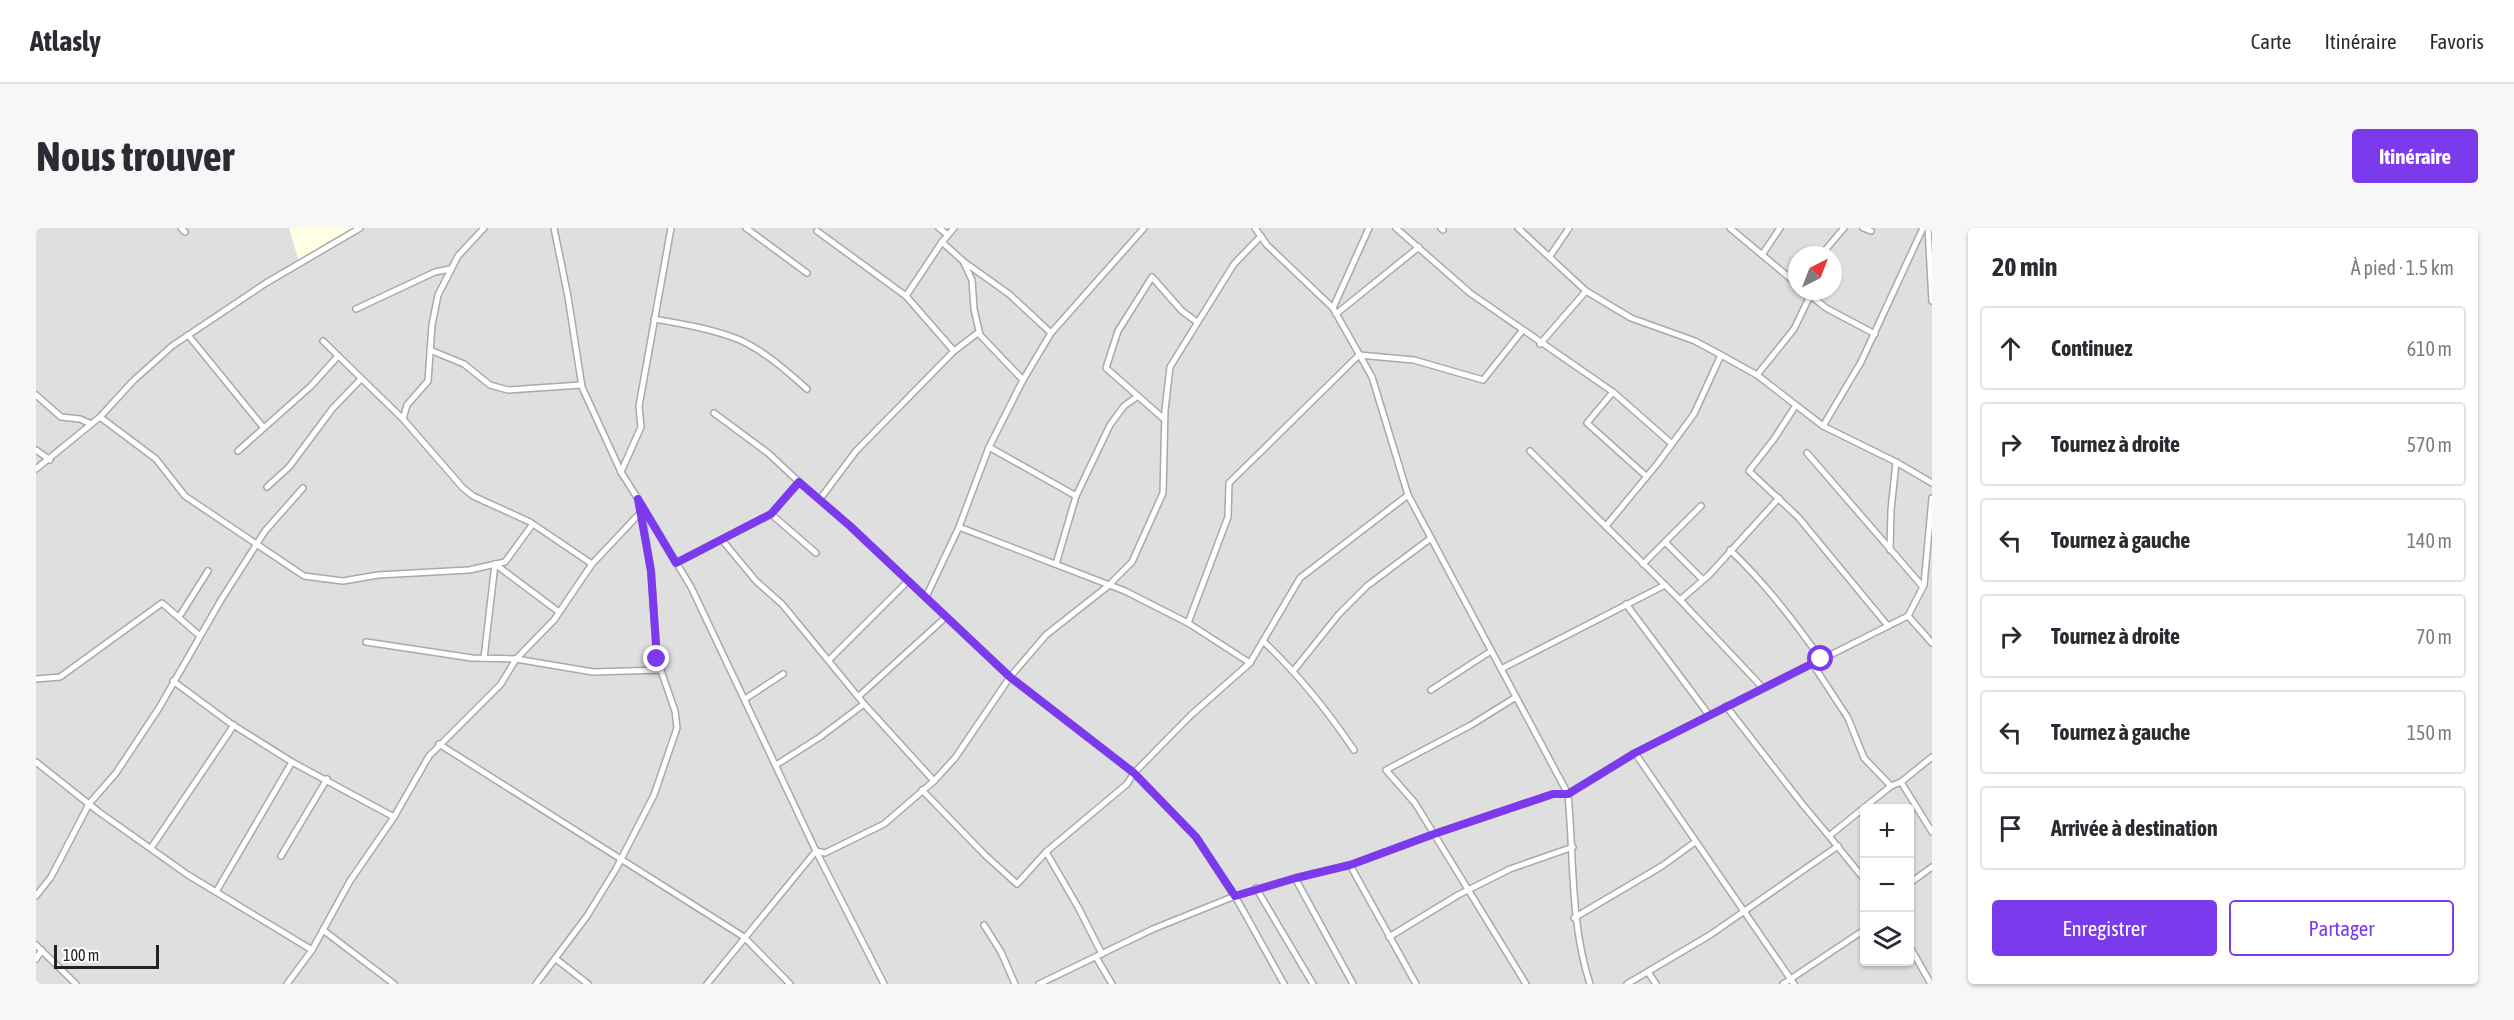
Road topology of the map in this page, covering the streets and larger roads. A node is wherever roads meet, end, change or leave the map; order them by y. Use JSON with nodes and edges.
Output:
{"nodes":[{"id":1,"x":360,"y":228,"type":"edge"},
{"id":2,"x":484,"y":228,"type":"edge"},
{"id":3,"x":554,"y":228,"type":"edge"},
{"id":4,"x":670,"y":228,"type":"edge"},
{"id":5,"x":746,"y":228,"type":"edge"},
{"id":6,"x":939,"y":228,"type":"edge"},
{"id":7,"x":954,"y":228,"type":"edge"},
{"id":8,"x":1143,"y":228,"type":"edge"},
{"id":9,"x":1255,"y":228,"type":"edge"},
{"id":10,"x":1369,"y":228,"type":"edge"},
{"id":11,"x":1396,"y":228,"type":"edge"},
{"id":12,"x":1518,"y":228,"type":"edge"},
{"id":13,"x":1569,"y":228,"type":"edge"},
{"id":14,"x":1730,"y":228,"type":"edge"},
{"id":15,"x":1780,"y":228,"type":"edge"},
{"id":16,"x":1844,"y":228,"type":"edge"},
{"id":17,"x":1863,"y":228,"type":"edge"},
{"id":18,"x":1925,"y":228,"type":"edge"},
{"id":19,"x":817,"y":231,"type":"dead end"},
{"id":20,"x":1871,"y":231,"type":"dead end"},
{"id":21,"x":948,"y":235,"type":"junction"},
{"id":22,"x":1261,"y":236,"type":"junction"},
{"id":23,"x":942,"y":242,"type":"junction"},
{"id":24,"x":1829,"y":246,"type":"edge"},
{"id":25,"x":1419,"y":247,"type":"junction"},
{"id":26,"x":1762,"y":255,"type":"junction"},
{"id":27,"x":1550,"y":256,"type":"junction"},
{"id":28,"x":963,"y":261,"type":"junction"},
{"id":29,"x":1931,"y":264,"type":"edge"},
{"id":30,"x":450,"y":269,"type":"junction"},
{"id":31,"x":807,"y":273,"type":"dead end"},
{"id":32,"x":1788,"y":276,"type":"edge"},
{"id":33,"x":1586,"y":291,"type":"junction"},
{"id":34,"x":906,"y":296,"type":"junction"},
{"id":35,"x":1805,"y":300,"type":"edge"},
{"id":36,"x":1815,"y":300,"type":"edge"},
{"id":37,"x":1932,"y":301,"type":"edge"},
{"id":38,"x":356,"y":309,"type":"dead end"},
{"id":39,"x":1334,"y":311,"type":"junction"},
{"id":40,"x":654,"y":319,"type":"junction"},
{"id":41,"x":1197,"y":322,"type":"junction"},
{"id":42,"x":1522,"y":331,"type":"junction"},
{"id":43,"x":980,"y":332,"type":"junction"},
{"id":44,"x":1051,"y":333,"type":"junction"},
{"id":45,"x":188,"y":334,"type":"junction"},
{"id":46,"x":1875,"y":334,"type":"junction"},
{"id":47,"x":323,"y":341,"type":"dead end"},
{"id":48,"x":1540,"y":344,"type":"junction"},
{"id":49,"x":430,"y":350,"type":"junction"},
{"id":50,"x":954,"y":351,"type":"junction"},
{"id":51,"x":1359,"y":355,"type":"junction"},
{"id":52,"x":1721,"y":355,"type":"junction"},
{"id":53,"x":338,"y":356,"type":"junction"},
{"id":54,"x":1757,"y":375,"type":"junction"},
{"id":55,"x":361,"y":379,"type":"junction"},
{"id":56,"x":1023,"y":380,"type":"junction"},
{"id":57,"x":581,"y":385,"type":"junction"},
{"id":58,"x":807,"y":389,"type":"dead end"},
{"id":59,"x":1613,"y":392,"type":"junction"},
{"id":60,"x":36,"y":395,"type":"edge"},
{"id":61,"x":1138,"y":396,"type":"junction"},
{"id":62,"x":1796,"y":405,"type":"junction"},
{"id":63,"x":714,"y":413,"type":"dead end"},
{"id":64,"x":99,"y":417,"type":"junction"},
{"id":65,"x":402,"y":419,"type":"junction"},
{"id":66,"x":1164,"y":419,"type":"junction"},
{"id":67,"x":91,"y":424,"type":"junction"},
{"id":68,"x":1823,"y":426,"type":"junction"},
{"id":69,"x":263,"y":427,"type":"junction"},
{"id":70,"x":1672,"y":444,"type":"junction"},
{"id":71,"x":989,"y":447,"type":"junction"},
{"id":72,"x":36,"y":450,"type":"edge"},
{"id":73,"x":238,"y":451,"type":"dead end"},
{"id":74,"x":1530,"y":451,"type":"dead end"},
{"id":75,"x":1807,"y":453,"type":"dead end"},
{"id":76,"x":50,"y":460,"type":"junction"},
{"id":77,"x":1896,"y":462,"type":"junction"},
{"id":78,"x":36,"y":469,"type":"edge"},
{"id":79,"x":621,"y":472,"type":"junction"},
{"id":80,"x":1646,"y":476,"type":"junction"},
{"id":81,"x":799,"y":482,"type":"junction"},
{"id":82,"x":1932,"y":483,"type":"edge"},
{"id":83,"x":267,"y":487,"type":"dead end"},
{"id":84,"x":303,"y":488,"type":"dead end"},
{"id":85,"x":1408,"y":495,"type":"junction"},
{"id":86,"x":1076,"y":496,"type":"junction"},
{"id":87,"x":1779,"y":498,"type":"junction"},
{"id":88,"x":1932,"y":498,"type":"edge"},
{"id":89,"x":638,"y":499,"type":"junction"},
{"id":90,"x":820,"y":499,"type":"junction"},
{"id":91,"x":1701,"y":506,"type":"dead end"},
{"id":92,"x":641,"y":512,"type":"junction"},
{"id":93,"x":771,"y":514,"type":"junction"},
{"id":94,"x":532,"y":525,"type":"junction"},
{"id":95,"x":1606,"y":526,"type":"junction"},
{"id":96,"x":959,"y":527,"type":"junction"},
{"id":97,"x":1431,"y":538,"type":"junction"},
{"id":98,"x":722,"y":540,"type":"junction"},
{"id":99,"x":1665,"y":542,"type":"junction"},
{"id":100,"x":258,"y":543,"type":"junction"},
{"id":101,"x":1730,"y":550,"type":"junction"},
{"id":102,"x":1890,"y":550,"type":"junction"},
{"id":103,"x":816,"y":553,"type":"dead end"},
{"id":104,"x":676,"y":563,"type":"junction"},
{"id":105,"x":495,"y":564,"type":"junction"},
{"id":106,"x":592,"y":564,"type":"junction"},
{"id":107,"x":1056,"y":564,"type":"junction"},
{"id":108,"x":1643,"y":564,"type":"junction"},
{"id":109,"x":208,"y":571,"type":"dead end"},
{"id":110,"x":1703,"y":580,"type":"junction"},
{"id":111,"x":908,"y":581,"type":"junction"},
{"id":112,"x":1665,"y":585,"type":"junction"},
{"id":113,"x":1108,"y":586,"type":"junction"},
{"id":114,"x":1923,"y":587,"type":"junction"},
{"id":115,"x":926,"y":597,"type":"junction"},
{"id":116,"x":1680,"y":600,"type":"junction"},
{"id":117,"x":1626,"y":604,"type":"junction"},
{"id":118,"x":559,"y":612,"type":"junction"},
{"id":119,"x":1908,"y":616,"type":"junction"},
{"id":120,"x":179,"y":617,"type":"junction"},
{"id":121,"x":946,"y":617,"type":"junction"},
{"id":122,"x":1188,"y":623,"type":"junction"},
{"id":123,"x":1888,"y":626,"type":"junction"},
{"id":124,"x":200,"y":636,"type":"junction"},
{"id":125,"x":1263,"y":641,"type":"junction"},
{"id":126,"x":366,"y":642,"type":"dead end"},
{"id":127,"x":1932,"y":643,"type":"edge"},
{"id":128,"x":1491,"y":651,"type":"junction"},
{"id":129,"x":484,"y":658,"type":"junction"},
{"id":130,"x":516,"y":659,"type":"junction"},
{"id":131,"x":1821,"y":659,"type":"junction"},
{"id":132,"x":829,"y":660,"type":"junction"},
{"id":133,"x":1250,"y":663,"type":"junction"},
{"id":134,"x":1812,"y":663,"type":"junction"},
{"id":135,"x":1501,"y":669,"type":"junction"},
{"id":136,"x":661,"y":670,"type":"junction"},
{"id":137,"x":1294,"y":670,"type":"junction"},
{"id":138,"x":783,"y":674,"type":"dead end"},
{"id":139,"x":1010,"y":677,"type":"junction"},
{"id":140,"x":36,"y":679,"type":"edge"},
{"id":141,"x":173,"y":681,"type":"junction"},
{"id":142,"x":1764,"y":688,"type":"junction"},
{"id":143,"x":1431,"y":690,"type":"dead end"},
{"id":144,"x":859,"y":696,"type":"junction"},
{"id":145,"x":1516,"y":697,"type":"junction"},
{"id":146,"x":745,"y":699,"type":"junction"},
{"id":147,"x":864,"y":704,"type":"junction"},
{"id":148,"x":1726,"y":706,"type":"junction"},
{"id":149,"x":1709,"y":715,"type":"junction"},
{"id":150,"x":234,"y":725,"type":"junction"},
{"id":151,"x":439,"y":744,"type":"junction"},
{"id":152,"x":1354,"y":750,"type":"dead end"},
{"id":153,"x":1635,"y":753,"type":"junction"},
{"id":154,"x":1932,"y":757,"type":"edge"},
{"id":155,"x":36,"y":762,"type":"edge"},
{"id":156,"x":292,"y":762,"type":"junction"},
{"id":157,"x":776,"y":765,"type":"junction"},
{"id":158,"x":1134,"y":773,"type":"junction"},
{"id":159,"x":327,"y":779,"type":"junction"},
{"id":160,"x":934,"y":781,"type":"junction"},
{"id":161,"x":1902,"y":782,"type":"junction"},
{"id":162,"x":1891,"y":786,"type":"junction"},
{"id":163,"x":922,"y":789,"type":"junction"},
{"id":164,"x":1568,"y":794,"type":"junction"},
{"id":165,"x":89,"y":804,"type":"junction"},
{"id":166,"x":394,"y":817,"type":"junction"},
{"id":167,"x":1931,"y":830,"type":"edge"},
{"id":168,"x":1434,"y":834,"type":"junction"},
{"id":169,"x":1829,"y":836,"type":"junction"},
{"id":170,"x":1695,"y":842,"type":"junction"},
{"id":171,"x":1838,"y":846,"type":"junction"},
{"id":172,"x":1573,"y":847,"type":"junction"},
{"id":173,"x":151,"y":848,"type":"junction"},
{"id":174,"x":816,"y":851,"type":"junction"},
{"id":175,"x":1047,"y":852,"type":"junction"},
{"id":176,"x":280,"y":856,"type":"dead end"},
{"id":177,"x":621,"y":860,"type":"junction"},
{"id":178,"x":1350,"y":865,"type":"junction"},
{"id":179,"x":1932,"y":867,"type":"edge"},
{"id":180,"x":1860,"y":874,"type":"edge"},
{"id":181,"x":1296,"y":878,"type":"junction"},
{"id":182,"x":1914,"y":880,"type":"edge"},
{"id":183,"x":1256,"y":888,"type":"junction"},
{"id":184,"x":1469,"y":889,"type":"junction"},
{"id":185,"x":216,"y":892,"type":"junction"},
{"id":186,"x":36,"y":896,"type":"edge"},
{"id":187,"x":1235,"y":896,"type":"junction"},
{"id":188,"x":1745,"y":911,"type":"junction"},
{"id":189,"x":1574,"y":918,"type":"junction"},
{"id":190,"x":984,"y":925,"type":"dead end"},
{"id":191,"x":323,"y":930,"type":"junction"},
{"id":192,"x":1860,"y":933,"type":"edge"},
{"id":193,"x":744,"y":937,"type":"junction"},
{"id":194,"x":1389,"y":937,"type":"junction"},
{"id":195,"x":36,"y":945,"type":"edge"},
{"id":196,"x":42,"y":950,"type":"junction"},
{"id":197,"x":312,"y":950,"type":"junction"},
{"id":198,"x":1102,"y":954,"type":"junction"},
{"id":199,"x":1914,"y":954,"type":"edge"},
{"id":200,"x":1096,"y":957,"type":"junction"},
{"id":201,"x":36,"y":958,"type":"edge"},
{"id":202,"x":556,"y":959,"type":"junction"},
{"id":203,"x":1648,"y":972,"type":"junction"},
{"id":204,"x":1792,"y":982,"type":"edge"},
{"id":205,"x":390,"y":983,"type":"edge"},
{"id":206,"x":76,"y":984,"type":"edge"},
{"id":207,"x":287,"y":984,"type":"edge"},
{"id":208,"x":536,"y":984,"type":"edge"},
{"id":209,"x":588,"y":984,"type":"edge"},
{"id":210,"x":707,"y":984,"type":"edge"},
{"id":211,"x":790,"y":984,"type":"edge"},
{"id":212,"x":883,"y":984,"type":"edge"},
{"id":213,"x":1015,"y":984,"type":"edge"},
{"id":214,"x":1040,"y":984,"type":"edge"},
{"id":215,"x":1112,"y":984,"type":"edge"},
{"id":216,"x":1284,"y":984,"type":"edge"},
{"id":217,"x":1312,"y":984,"type":"edge"},
{"id":218,"x":1353,"y":984,"type":"edge"},
{"id":219,"x":1416,"y":984,"type":"edge"},
{"id":220,"x":1526,"y":984,"type":"edge"},
{"id":221,"x":1590,"y":984,"type":"edge"},
{"id":222,"x":1627,"y":984,"type":"edge"},
{"id":223,"x":1656,"y":984,"type":"edge"},
{"id":224,"x":1783,"y":984,"type":"edge"},
{"id":225,"x":1931,"y":984,"type":"edge"}],
"edges":[{"from":1,"to":45,"type":"street"},
{"from":2,"to":30,"type":"street"},
{"from":3,"to":57,"type":"street"},
{"from":4,"to":40,"type":"street"},
{"from":5,"to":31,"type":"street"},
{"from":6,"to":21,"type":"street"},
{"from":7,"to":21,"type":"street"},
{"from":8,"to":44,"type":"street"},
{"from":9,"to":22,"type":"street"},
{"from":10,"to":39,"type":"street"},
{"from":11,"to":25,"type":"street"},
{"from":12,"to":27,"type":"street"},
{"from":13,"to":27,"type":"street"},
{"from":14,"to":26,"type":"street"},
{"from":15,"to":26,"type":"street"},
{"from":16,"to":24,"type":"street"},
{"from":17,"to":20,"type":"street"},
{"from":18,"to":29,"type":"street"},
{"from":18,"to":46,"type":"street"},
{"from":19,"to":34,"type":"street"},
{"from":21,"to":23,"type":"street"},
{"from":22,"to":39,"type":"street"},
{"from":22,"to":41,"type":"street"},
{"from":23,"to":28,"type":"street"},
{"from":23,"to":34,"type":"street"},
{"from":25,"to":39,"type":"street"},
{"from":25,"to":42,"type":"street"},
{"from":26,"to":32,"type":"street"},
{"from":27,"to":33,"type":"street"},
{"from":28,"to":43,"type":"street"},
{"from":28,"to":44,"type":"street"},
{"from":29,"to":37,"type":"street"},
{"from":30,"to":38,"type":"street"},
{"from":30,"to":49,"type":"street"},
{"from":33,"to":48,"type":"street"},
{"from":33,"to":52,"type":"street"},
{"from":34,"to":50,"type":"street"},
{"from":35,"to":54,"type":"street"},
{"from":36,"to":46,"type":"street"},
{"from":39,"to":51,"type":"street"},
{"from":40,"to":58,"type":"street"},
{"from":40,"to":79,"type":"street"},
{"from":41,"to":61,"type":"street"},
{"from":41,"to":66,"type":"street"},
{"from":42,"to":48,"type":"street"},
{"from":42,"to":51,"type":"street"},
{"from":43,"to":50,"type":"street"},
{"from":43,"to":56,"type":"street"},
{"from":44,"to":56,"type":"street"},
{"from":45,"to":64,"type":"street"},
{"from":45,"to":69,"type":"street"},
{"from":46,"to":68,"type":"street"},
{"from":47,"to":53,"type":"street"},
{"from":48,"to":59,"type":"street"},
{"from":49,"to":57,"type":"street"},
{"from":49,"to":65,"type":"street"},
{"from":50,"to":90,"type":"street"},
{"from":51,"to":85,"type":"street"},
{"from":51,"to":122,"type":"street"},
{"from":52,"to":54,"type":"street"},
{"from":52,"to":70,"type":"street"},
{"from":53,"to":55,"type":"street"},
{"from":53,"to":69,"type":"street"},
{"from":54,"to":62,"type":"street"},
{"from":55,"to":65,"type":"street"},
{"from":55,"to":83,"type":"street"},
{"from":56,"to":71,"type":"street"},
{"from":57,"to":79,"type":"street"},
{"from":59,"to":70,"type":"street"},
{"from":59,"to":80,"type":"street"},
{"from":60,"to":67,"type":"street"},
{"from":61,"to":66,"type":"street"},
{"from":61,"to":86,"type":"street"},
{"from":62,"to":68,"type":"street"},
{"from":62,"to":87,"type":"street"},
{"from":63,"to":81,"type":"street"},
{"from":64,"to":67,"type":"street"},
{"from":64,"to":100,"type":"street"},
{"from":65,"to":94,"type":"street"},
{"from":66,"to":113,"type":"street"},
{"from":67,"to":76,"type":"street"},
{"from":68,"to":77,"type":"street"},
{"from":69,"to":73,"type":"street"},
{"from":70,"to":80,"type":"street"},
{"from":71,"to":86,"type":"street"},
{"from":71,"to":96,"type":"street"},
{"from":72,"to":76,"type":"street"},
{"from":74,"to":95,"type":"street"},
{"from":75,"to":102,"type":"street"},
{"from":76,"to":78,"type":"street"},
{"from":77,"to":82,"type":"street"},
{"from":77,"to":102,"type":"street"},
{"from":79,"to":89,"type":"street"},
{"from":80,"to":95,"type":"street"},
{"from":81,"to":90,"type":"street"},
{"from":81,"to":93,"type":"street"},
{"from":84,"to":100,"type":"street"},
{"from":85,"to":97,"type":"street"},
{"from":85,"to":125,"type":"street"},
{"from":86,"to":107,"type":"street"},
{"from":87,"to":101,"type":"street"},
{"from":87,"to":123,"type":"street"},
{"from":88,"to":114,"type":"street"},
{"from":89,"to":92,"type":"street"},
{"from":89,"to":104,"type":"street"},
{"from":90,"to":111,"type":"street"},
{"from":91,"to":99,"type":"street"},
{"from":92,"to":106,"type":"street"},
{"from":92,"to":136,"type":"street"},
{"from":93,"to":98,"type":"street"},
{"from":93,"to":103,"type":"street"},
{"from":94,"to":105,"type":"street"},
{"from":94,"to":106,"type":"street"},
{"from":95,"to":108,"type":"street"},
{"from":96,"to":107,"type":"street"},
{"from":96,"to":115,"type":"street"},
{"from":97,"to":128,"type":"street"},
{"from":97,"to":137,"type":"street"},
{"from":98,"to":104,"type":"street"},
{"from":98,"to":132,"type":"street"},
{"from":99,"to":108,"type":"street"},
{"from":99,"to":110,"type":"street"},
{"from":100,"to":105,"type":"street"},
{"from":100,"to":124,"type":"street"},
{"from":101,"to":110,"type":"street"},
{"from":101,"to":131,"type":"street"},
{"from":102,"to":114,"type":"street"},
{"from":104,"to":146,"type":"street"},
{"from":105,"to":118,"type":"street"},
{"from":105,"to":129,"type":"street"},
{"from":106,"to":118,"type":"street"},
{"from":107,"to":113,"type":"street"},
{"from":108,"to":112,"type":"street"},
{"from":109,"to":120,"type":"street"},
{"from":110,"to":116,"type":"street"},
{"from":111,"to":115,"type":"street"},
{"from":111,"to":132,"type":"street"},
{"from":112,"to":116,"type":"street"},
{"from":112,"to":117,"type":"street"},
{"from":113,"to":122,"type":"street"},
{"from":113,"to":139,"type":"street"},
{"from":114,"to":119,"type":"street"},
{"from":115,"to":121,"type":"street"},
{"from":116,"to":142,"type":"street"},
{"from":117,"to":135,"type":"street"},
{"from":117,"to":149,"type":"street"},
{"from":118,"to":130,"type":"street"},
{"from":119,"to":123,"type":"street"},
{"from":119,"to":127,"type":"street"},
{"from":120,"to":124,"type":"street"},
{"from":120,"to":140,"type":"street"},
{"from":121,"to":139,"type":"street"},
{"from":121,"to":144,"type":"street"},
{"from":122,"to":133,"type":"street"},
{"from":123,"to":131,"type":"street"},
{"from":124,"to":141,"type":"street"},
{"from":125,"to":133,"type":"street"},
{"from":125,"to":137,"type":"street"},
{"from":126,"to":129,"type":"street"},
{"from":128,"to":135,"type":"street"},
{"from":128,"to":143,"type":"street"},
{"from":129,"to":130,"type":"street"},
{"from":130,"to":136,"type":"street"},
{"from":130,"to":151,"type":"street"},
{"from":131,"to":134,"type":"street"},
{"from":132,"to":144,"type":"street"},
{"from":133,"to":158,"type":"street"},
{"from":134,"to":142,"type":"street"},
{"from":134,"to":162,"type":"street"},
{"from":135,"to":145,"type":"street"},
{"from":136,"to":177,"type":"street"},
{"from":137,"to":152,"type":"street"},
{"from":138,"to":146,"type":"street"},
{"from":139,"to":158,"type":"street"},
{"from":139,"to":160,"type":"street"},
{"from":141,"to":150,"type":"street"},
{"from":141,"to":165,"type":"street"},
{"from":142,"to":148,"type":"street"},
{"from":144,"to":147,"type":"street"},
{"from":145,"to":164,"type":"street"},
{"from":145,"to":168,"type":"street"},
{"from":146,"to":157,"type":"street"},
{"from":147,"to":157,"type":"street"},
{"from":147,"to":160,"type":"street"},
{"from":148,"to":149,"type":"street"},
{"from":148,"to":169,"type":"street"},
{"from":149,"to":153,"type":"street"},
{"from":150,"to":156,"type":"street"},
{"from":150,"to":173,"type":"street"},
{"from":151,"to":166,"type":"street"},
{"from":151,"to":177,"type":"street"},
{"from":153,"to":164,"type":"street"},
{"from":153,"to":170,"type":"street"},
{"from":154,"to":161,"type":"street"},
{"from":155,"to":165,"type":"street"},
{"from":156,"to":159,"type":"street"},
{"from":156,"to":185,"type":"street"},
{"from":157,"to":174,"type":"street"},
{"from":158,"to":175,"type":"street"},
{"from":158,"to":187,"type":"street"},
{"from":159,"to":166,"type":"street"},
{"from":159,"to":176,"type":"street"},
{"from":160,"to":163,"type":"street"},
{"from":161,"to":162,"type":"street"},
{"from":161,"to":167,"type":"street"},
{"from":162,"to":169,"type":"street"},
{"from":163,"to":174,"type":"street"},
{"from":163,"to":175,"type":"street"},
{"from":164,"to":168,"type":"street"},
{"from":164,"to":172,"type":"street"},
{"from":165,"to":173,"type":"street"},
{"from":165,"to":186,"type":"street"},
{"from":166,"to":191,"type":"street"},
{"from":168,"to":178,"type":"street"},
{"from":168,"to":184,"type":"street"},
{"from":169,"to":171,"type":"street"},
{"from":170,"to":188,"type":"street"},
{"from":170,"to":189,"type":"street"},
{"from":171,"to":180,"type":"street"},
{"from":171,"to":188,"type":"street"},
{"from":172,"to":184,"type":"street"},
{"from":172,"to":189,"type":"street"},
{"from":173,"to":185,"type":"street"},
{"from":174,"to":193,"type":"street"},
{"from":174,"to":212,"type":"street"},
{"from":175,"to":198,"type":"street"},
{"from":177,"to":193,"type":"street"},
{"from":177,"to":202,"type":"street"},
{"from":178,"to":181,"type":"street"},
{"from":178,"to":194,"type":"street"},
{"from":179,"to":182,"type":"street"},
{"from":181,"to":183,"type":"street"},
{"from":181,"to":218,"type":"street"},
{"from":183,"to":187,"type":"street"},
{"from":183,"to":217,"type":"street"},
{"from":184,"to":194,"type":"street"},
{"from":184,"to":220,"type":"street"},
{"from":185,"to":197,"type":"street"},
{"from":187,"to":198,"type":"street"},
{"from":187,"to":216,"type":"street"},
{"from":188,"to":203,"type":"street"},
{"from":188,"to":204,"type":"street"},
{"from":189,"to":221,"type":"street"},
{"from":190,"to":213,"type":"street"},
{"from":191,"to":197,"type":"street"},
{"from":191,"to":205,"type":"street"},
{"from":192,"to":204,"type":"street"},
{"from":193,"to":210,"type":"street"},
{"from":193,"to":211,"type":"street"},
{"from":194,"to":219,"type":"street"},
{"from":195,"to":196,"type":"street"},
{"from":196,"to":201,"type":"street"},
{"from":196,"to":206,"type":"street"},
{"from":197,"to":207,"type":"street"},
{"from":198,"to":200,"type":"street"},
{"from":199,"to":225,"type":"street"},
{"from":200,"to":214,"type":"street"},
{"from":200,"to":215,"type":"street"},
{"from":202,"to":208,"type":"street"},
{"from":202,"to":209,"type":"street"},
{"from":203,"to":222,"type":"street"},
{"from":203,"to":223,"type":"street"},
{"from":204,"to":224,"type":"street"}]}
